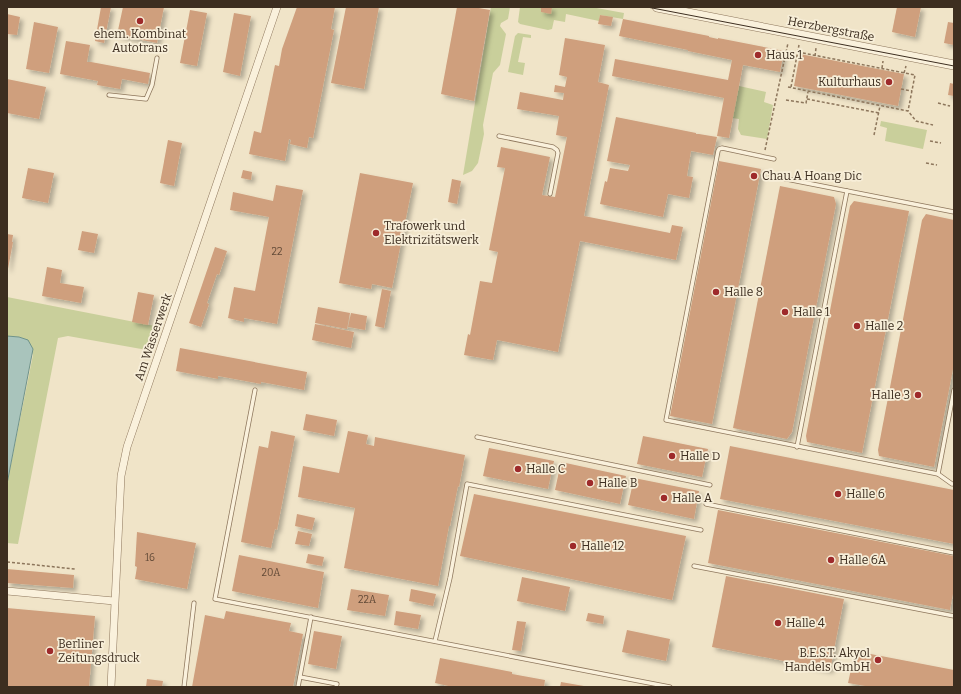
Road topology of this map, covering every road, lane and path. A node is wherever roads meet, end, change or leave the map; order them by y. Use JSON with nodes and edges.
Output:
{"nodes":[{"id":1,"x":277,"y":7,"type":"edge"},
{"id":2,"x":657,"y":7,"type":"edge"},
{"id":3,"x":788,"y":43,"type":"dead end"},
{"id":4,"x":799,"y":45,"type":"dead end"},
{"id":5,"x":816,"y":48,"type":"dead end"},
{"id":6,"x":798,"y":52,"type":"junction"},
{"id":7,"x":815,"y":56,"type":"junction"},
{"id":8,"x":157,"y":58,"type":"dead end"},
{"id":9,"x":883,"y":61,"type":"dead end"},
{"id":10,"x":954,"y":65,"type":"edge"},
{"id":11,"x":906,"y":66,"type":"dead end"},
{"id":12,"x":882,"y":68,"type":"junction"},
{"id":13,"x":904,"y":73,"type":"junction"},
{"id":14,"x":788,"y":87,"type":"dead end"},
{"id":15,"x":791,"y":88,"type":"junction"},
{"id":16,"x":901,"y":89,"type":"dead end"},
{"id":17,"x":808,"y":91,"type":"junction"},
{"id":18,"x":912,"y":91,"type":"junction"},
{"id":19,"x":109,"y":95,"type":"dead end"},
{"id":20,"x":807,"y":99,"type":"junction"},
{"id":21,"x":786,"y":100,"type":"dead end"},
{"id":22,"x":938,"y":103,"type":"dead end"},
{"id":23,"x":880,"y":106,"type":"junction"},
{"id":24,"x":950,"y":106,"type":"dead end"},
{"id":25,"x":908,"y":111,"type":"junction"},
{"id":26,"x":879,"y":113,"type":"junction"},
{"id":27,"x":933,"y":124,"type":"dead end"},
{"id":28,"x":874,"y":135,"type":"dead end"},
{"id":29,"x":499,"y":136,"type":"dead end"},
{"id":30,"x":930,"y":141,"type":"dead end"},
{"id":31,"x":941,"y":143,"type":"dead end"},
{"id":32,"x":764,"y":157,"type":"junction"},
{"id":33,"x":774,"y":159,"type":"dead end"},
{"id":34,"x":926,"y":163,"type":"dead end"},
{"id":35,"x":937,"y":165,"type":"dead end"},
{"id":36,"x":771,"y":176,"type":"dead end"},
{"id":37,"x":847,"y":191,"type":"junction"},
{"id":38,"x":550,"y":194,"type":"dead end"},
{"id":39,"x":954,"y":212,"type":"edge"},
{"id":40,"x":255,"y":390,"type":"dead end"},
{"id":41,"x":954,"y":390,"type":"edge"},
{"id":42,"x":477,"y":437,"type":"dead end"},
{"id":43,"x":797,"y":447,"type":"junction"},
{"id":44,"x":938,"y":474,"type":"junction"},
{"id":45,"x":954,"y":484,"type":"edge"},
{"id":46,"x":710,"y":485,"type":"dead end"},
{"id":47,"x":706,"y":504,"type":"dead end"},
{"id":48,"x":701,"y":530,"type":"dead end"},
{"id":49,"x":954,"y":553,"type":"edge"},
{"id":50,"x":7,"y":562,"type":"edge"},
{"id":51,"x":694,"y":566,"type":"dead end"},
{"id":52,"x":75,"y":569,"type":"dead end"},
{"id":53,"x":7,"y":591,"type":"edge"},
{"id":54,"x":114,"y":601,"type":"junction"},
{"id":55,"x":194,"y":603,"type":"dead end"},
{"id":56,"x":954,"y":616,"type":"edge"},
{"id":57,"x":310,"y":617,"type":"junction"},
{"id":58,"x":435,"y":642,"type":"junction"},
{"id":59,"x":300,"y":677,"type":"junction"},
{"id":60,"x":111,"y":687,"type":"edge"},
{"id":61,"x":184,"y":687,"type":"edge"},
{"id":62,"x":298,"y":687,"type":"edge"},
{"id":63,"x":336,"y":687,"type":"edge"},
{"id":64,"x":670,"y":687,"type":"edge"}],
"edges":[{"from":1,"to":54,"type":"street","name":"Am Wasserwerk"},
{"from":2,"to":10,"type":"street","name":"Herzbergstraße"},
{"from":3,"to":32,"type":"path"},
{"from":4,"to":6,"type":"path"},
{"from":5,"to":7,"type":"path"},
{"from":6,"to":7,"type":"path"},
{"from":6,"to":15,"type":"path"},
{"from":7,"to":12,"type":"path"},
{"from":8,"to":19,"type":"lane"},
{"from":9,"to":12,"type":"path"},
{"from":11,"to":13,"type":"path"},
{"from":12,"to":13,"type":"path"},
{"from":13,"to":18,"type":"path"},
{"from":14,"to":15,"type":"path"},
{"from":15,"to":17,"type":"path"},
{"from":16,"to":18,"type":"path"},
{"from":17,"to":20,"type":"path"},
{"from":17,"to":23,"type":"path"},
{"from":18,"to":25,"type":"path"},
{"from":20,"to":21,"type":"path"},
{"from":20,"to":26,"type":"path"},
{"from":22,"to":24,"type":"path"},
{"from":23,"to":25,"type":"path"},
{"from":23,"to":26,"type":"path"},
{"from":25,"to":27,"type":"path"},
{"from":26,"to":28,"type":"path"},
{"from":29,"to":38,"type":"lane"},
{"from":30,"to":31,"type":"path"},
{"from":32,"to":33,"type":"lane"},
{"from":32,"to":43,"type":"lane"},
{"from":34,"to":35,"type":"path"},
{"from":36,"to":37,"type":"lane"},
{"from":37,"to":39,"type":"lane"},
{"from":37,"to":43,"type":"lane"},
{"from":40,"to":57,"type":"lane"},
{"from":41,"to":44,"type":"lane"},
{"from":42,"to":46,"type":"lane"},
{"from":43,"to":44,"type":"lane"},
{"from":44,"to":45,"type":"lane"},
{"from":47,"to":49,"type":"lane"},
{"from":48,"to":58,"type":"lane"},
{"from":50,"to":52,"type":"path"},
{"from":51,"to":56,"type":"lane"},
{"from":53,"to":54,"type":"street"},
{"from":54,"to":60,"type":"street","name":"Am Wasserwerk"},
{"from":55,"to":61,"type":"lane"},
{"from":57,"to":58,"type":"lane"},
{"from":57,"to":59,"type":"lane"},
{"from":58,"to":64,"type":"lane"},
{"from":59,"to":62,"type":"lane"},
{"from":59,"to":63,"type":"lane"}]}
